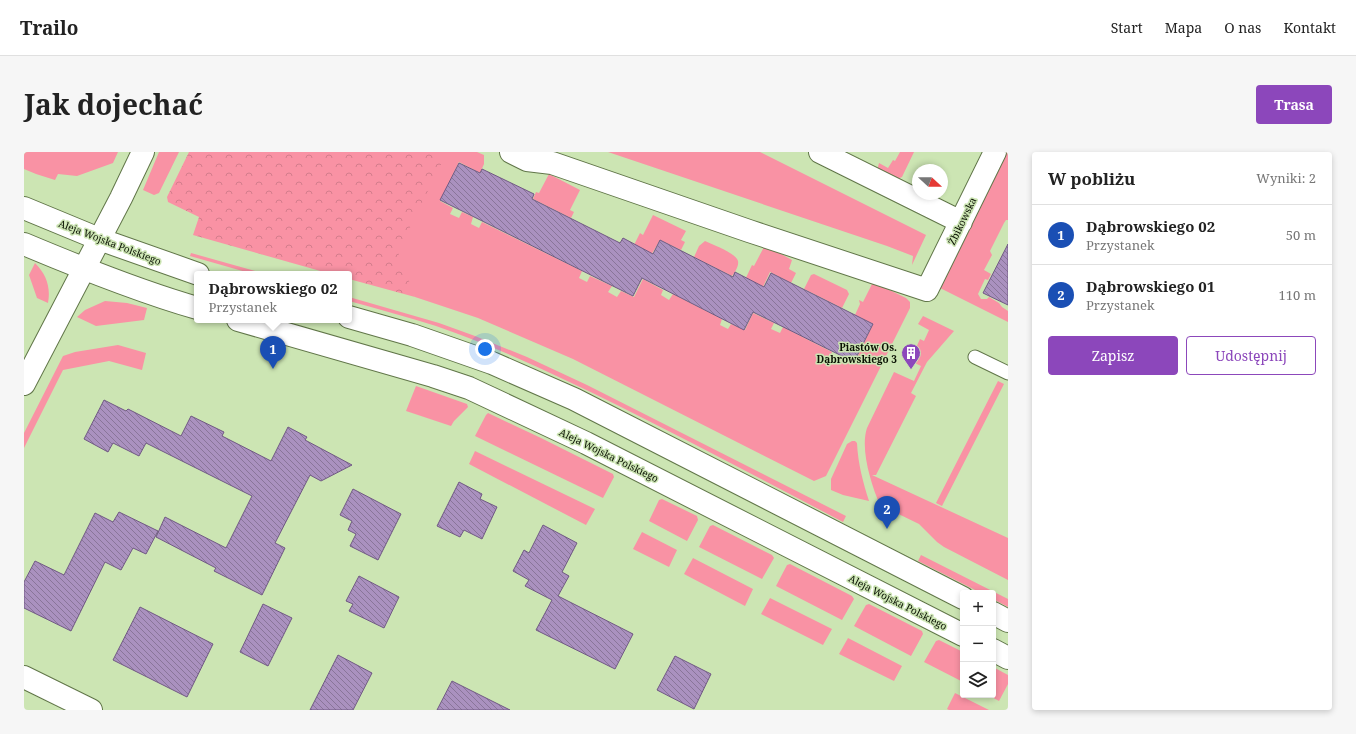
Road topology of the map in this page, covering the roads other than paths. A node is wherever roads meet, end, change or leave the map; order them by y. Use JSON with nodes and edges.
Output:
{"nodes":[{"id":1,"x":143,"y":152,"type":"edge"},
{"id":2,"x":511,"y":152,"type":"edge"},
{"id":3,"x":820,"y":152,"type":"edge"},
{"id":4,"x":995,"y":152,"type":"edge"},
{"id":5,"x":555,"y":158,"type":"edge"},
{"id":6,"x":24,"y":208,"type":"edge"},
{"id":7,"x":962,"y":222,"type":"junction"},
{"id":8,"x":99,"y":240,"type":"junction"},
{"id":9,"x":24,"y":244,"type":"edge"},
{"id":10,"x":84,"y":269,"type":"junction"},
{"id":11,"x":194,"y":273,"type":"edge"},
{"id":12,"x":194,"y":307,"type":"edge"},
{"id":13,"x":352,"y":318,"type":"edge"},
{"id":14,"x":248,"y":323,"type":"edge"},
{"id":15,"x":976,"y":357,"type":"dead end"},
{"id":16,"x":1008,"y":373,"type":"edge"},
{"id":17,"x":24,"y":384,"type":"edge"},
{"id":18,"x":960,"y":596,"type":"edge"},
{"id":19,"x":996,"y":615,"type":"edge"},
{"id":20,"x":1008,"y":621,"type":"edge"},
{"id":21,"x":960,"y":633,"type":"edge"},
{"id":22,"x":996,"y":652,"type":"edge"},
{"id":23,"x":1008,"y":658,"type":"edge"},
{"id":24,"x":24,"y":677,"type":"edge"},
{"id":25,"x":91,"y":710,"type":"edge"}],
"edges":[{"from":1,"to":8,"type":"street"},
{"from":2,"to":5,"type":"street"},
{"from":3,"to":7,"type":"street"},
{"from":4,"to":7,"type":"street","name":"Żbikowska"},
{"from":5,"to":7,"type":"street","name":"Żbikowska"},
{"from":6,"to":8,"type":"street","name":"Aleja Wojska Polskiego"},
{"from":8,"to":10,"type":"street"},
{"from":8,"to":11,"type":"street","name":"Aleja Wojska Polskiego"},
{"from":9,"to":10,"type":"street"},
{"from":10,"to":12,"type":"street"},
{"from":10,"to":17,"type":"street"},
{"from":13,"to":18,"type":"street"},
{"from":14,"to":21,"type":"street","name":"Aleja Wojska Polskiego"},
{"from":15,"to":16,"type":"lane"},
{"from":19,"to":20,"type":"street"},
{"from":22,"to":23,"type":"street"},
{"from":24,"to":25,"type":"street"}]}
